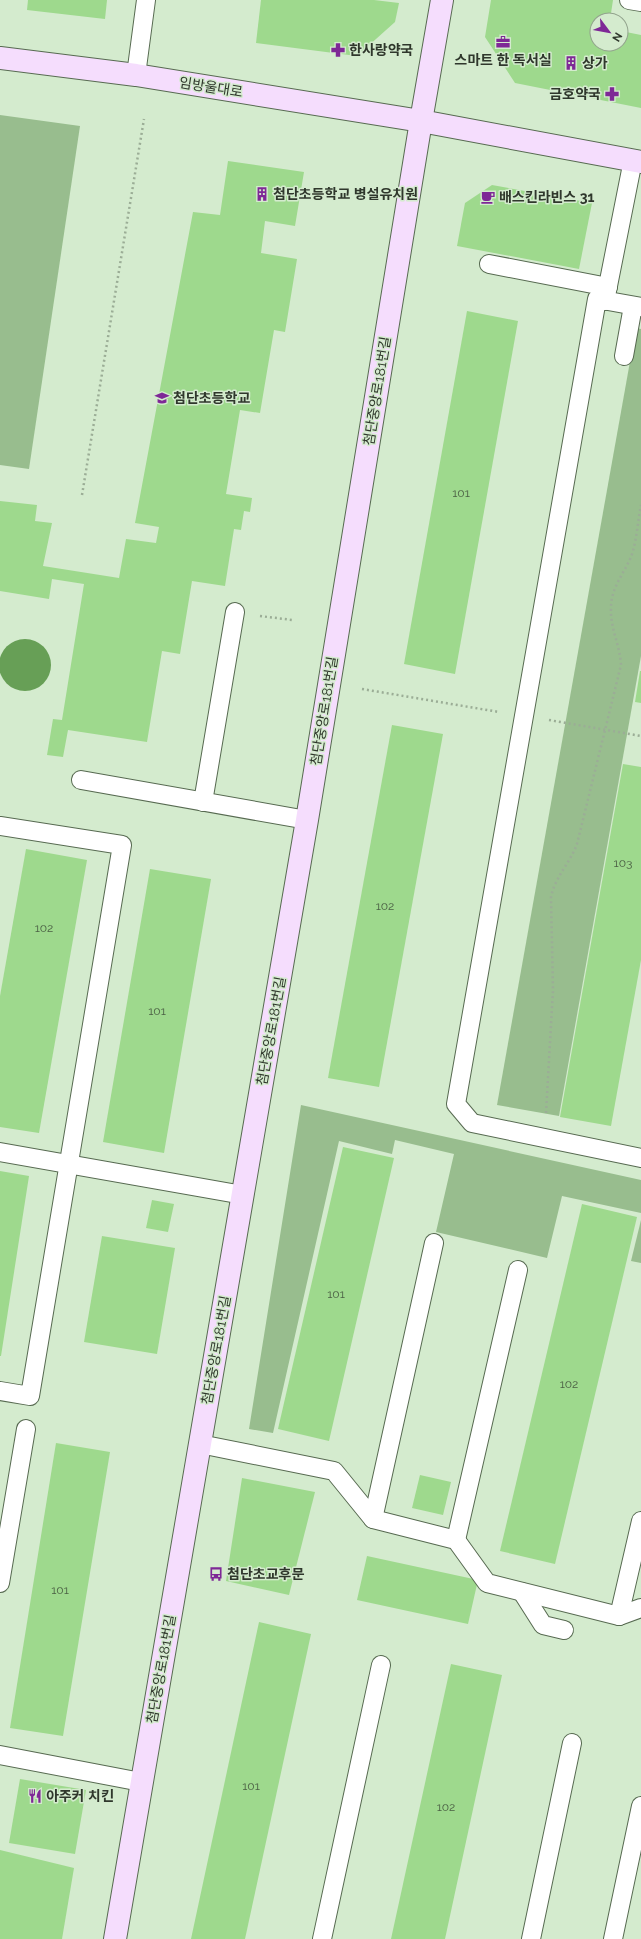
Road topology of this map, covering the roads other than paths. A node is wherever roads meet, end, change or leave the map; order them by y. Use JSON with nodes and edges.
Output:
{"nodes":[{"id":1,"x":146,"y":0,"type":"edge"},
{"id":2,"x":442,"y":0,"type":"edge"},
{"id":3,"x":629,"y":0,"type":"edge"},
{"id":4,"x":641,"y":2,"type":"edge"},
{"id":5,"x":0,"y":58,"type":"edge"},
{"id":6,"x":136,"y":75,"type":"junction"},
{"id":7,"x":421,"y":121,"type":"junction"},
{"id":8,"x":637,"y":161,"type":"edge"},
{"id":9,"x":489,"y":264,"type":"dead end"},
{"id":10,"x":607,"y":294,"type":"junction"},
{"id":11,"x":637,"y":306,"type":"edge"},
{"id":12,"x":624,"y":356,"type":"dead end"},
{"id":13,"x":235,"y":612,"type":"road end"},
{"id":14,"x":81,"y":780,"type":"dead end"},
{"id":15,"x":203,"y":802,"type":"junction"},
{"id":16,"x":306,"y":820,"type":"junction"},
{"id":17,"x":0,"y":826,"type":"edge"},
{"id":18,"x":0,"y":1152,"type":"edge"},
{"id":19,"x":641,"y":1158,"type":"edge"},
{"id":20,"x":69,"y":1164,"type":"junction"},
{"id":21,"x":243,"y":1195,"type":"junction"},
{"id":22,"x":434,"y":1243,"type":"dead end"},
{"id":23,"x":518,"y":1270,"type":"dead end"},
{"id":24,"x":0,"y":1391,"type":"edge"},
{"id":25,"x":26,"y":1429,"type":"dead end"},
{"id":26,"x":200,"y":1444,"type":"junction"},
{"id":27,"x":373,"y":1519,"type":"junction"},
{"id":28,"x":641,"y":1521,"type":"edge"},
{"id":29,"x":456,"y":1540,"type":"junction"},
{"id":30,"x":0,"y":1583,"type":"edge"},
{"id":31,"x":522,"y":1592,"type":"junction"},
{"id":32,"x":641,"y":1608,"type":"edge"},
{"id":33,"x":619,"y":1616,"type":"junction"},
{"id":34,"x":564,"y":1630,"type":"dead end"},
{"id":35,"x":381,"y":1665,"type":"dead end"},
{"id":36,"x":572,"y":1743,"type":"dead end"},
{"id":37,"x":0,"y":1755,"type":"edge"},
{"id":38,"x":141,"y":1782,"type":"junction"},
{"id":39,"x":641,"y":1806,"type":"edge"},
{"id":40,"x":115,"y":1939,"type":"edge"},
{"id":41,"x":322,"y":1939,"type":"edge"},
{"id":42,"x":531,"y":1939,"type":"edge"},
{"id":43,"x":613,"y":1939,"type":"edge"}],
"edges":[{"from":1,"to":6,"type":"lane"},
{"from":2,"to":7,"type":"street","name":"첨단중앙로181번길"},
{"from":3,"to":4,"type":"lane"},
{"from":5,"to":6,"type":"street","name":"임방울대로"},
{"from":6,"to":7,"type":"street","name":"임방울대로"},
{"from":7,"to":8,"type":"street"},
{"from":7,"to":16,"type":"street","name":"첨단중앙로181번길"},
{"from":8,"to":10,"type":"lane"},
{"from":9,"to":10,"type":"lane"},
{"from":10,"to":11,"type":"lane"},
{"from":10,"to":19,"type":"lane"},
{"from":11,"to":12,"type":"lane"},
{"from":13,"to":15,"type":"lane"},
{"from":14,"to":15,"type":"lane"},
{"from":15,"to":16,"type":"lane"},
{"from":16,"to":21,"type":"street","name":"첨단중앙로181번길"},
{"from":17,"to":20,"type":"lane"},
{"from":18,"to":20,"type":"lane"},
{"from":20,"to":21,"type":"lane"},
{"from":20,"to":24,"type":"lane"},
{"from":21,"to":26,"type":"street","name":"첨단중앙로181번길"},
{"from":22,"to":27,"type":"lane"},
{"from":23,"to":29,"type":"lane"},
{"from":25,"to":30,"type":"lane"},
{"from":26,"to":27,"type":"lane"},
{"from":26,"to":38,"type":"street","name":"첨단중앙로181번길"},
{"from":27,"to":29,"type":"lane"},
{"from":28,"to":33,"type":"lane"},
{"from":29,"to":31,"type":"lane"},
{"from":31,"to":33,"type":"lane"},
{"from":31,"to":34,"type":"lane"},
{"from":32,"to":33,"type":"lane"},
{"from":35,"to":41,"type":"lane"},
{"from":36,"to":42,"type":"lane"},
{"from":37,"to":38,"type":"lane"},
{"from":38,"to":40,"type":"street","name":"첨단중앙로181번길"},
{"from":39,"to":43,"type":"lane"}]}
